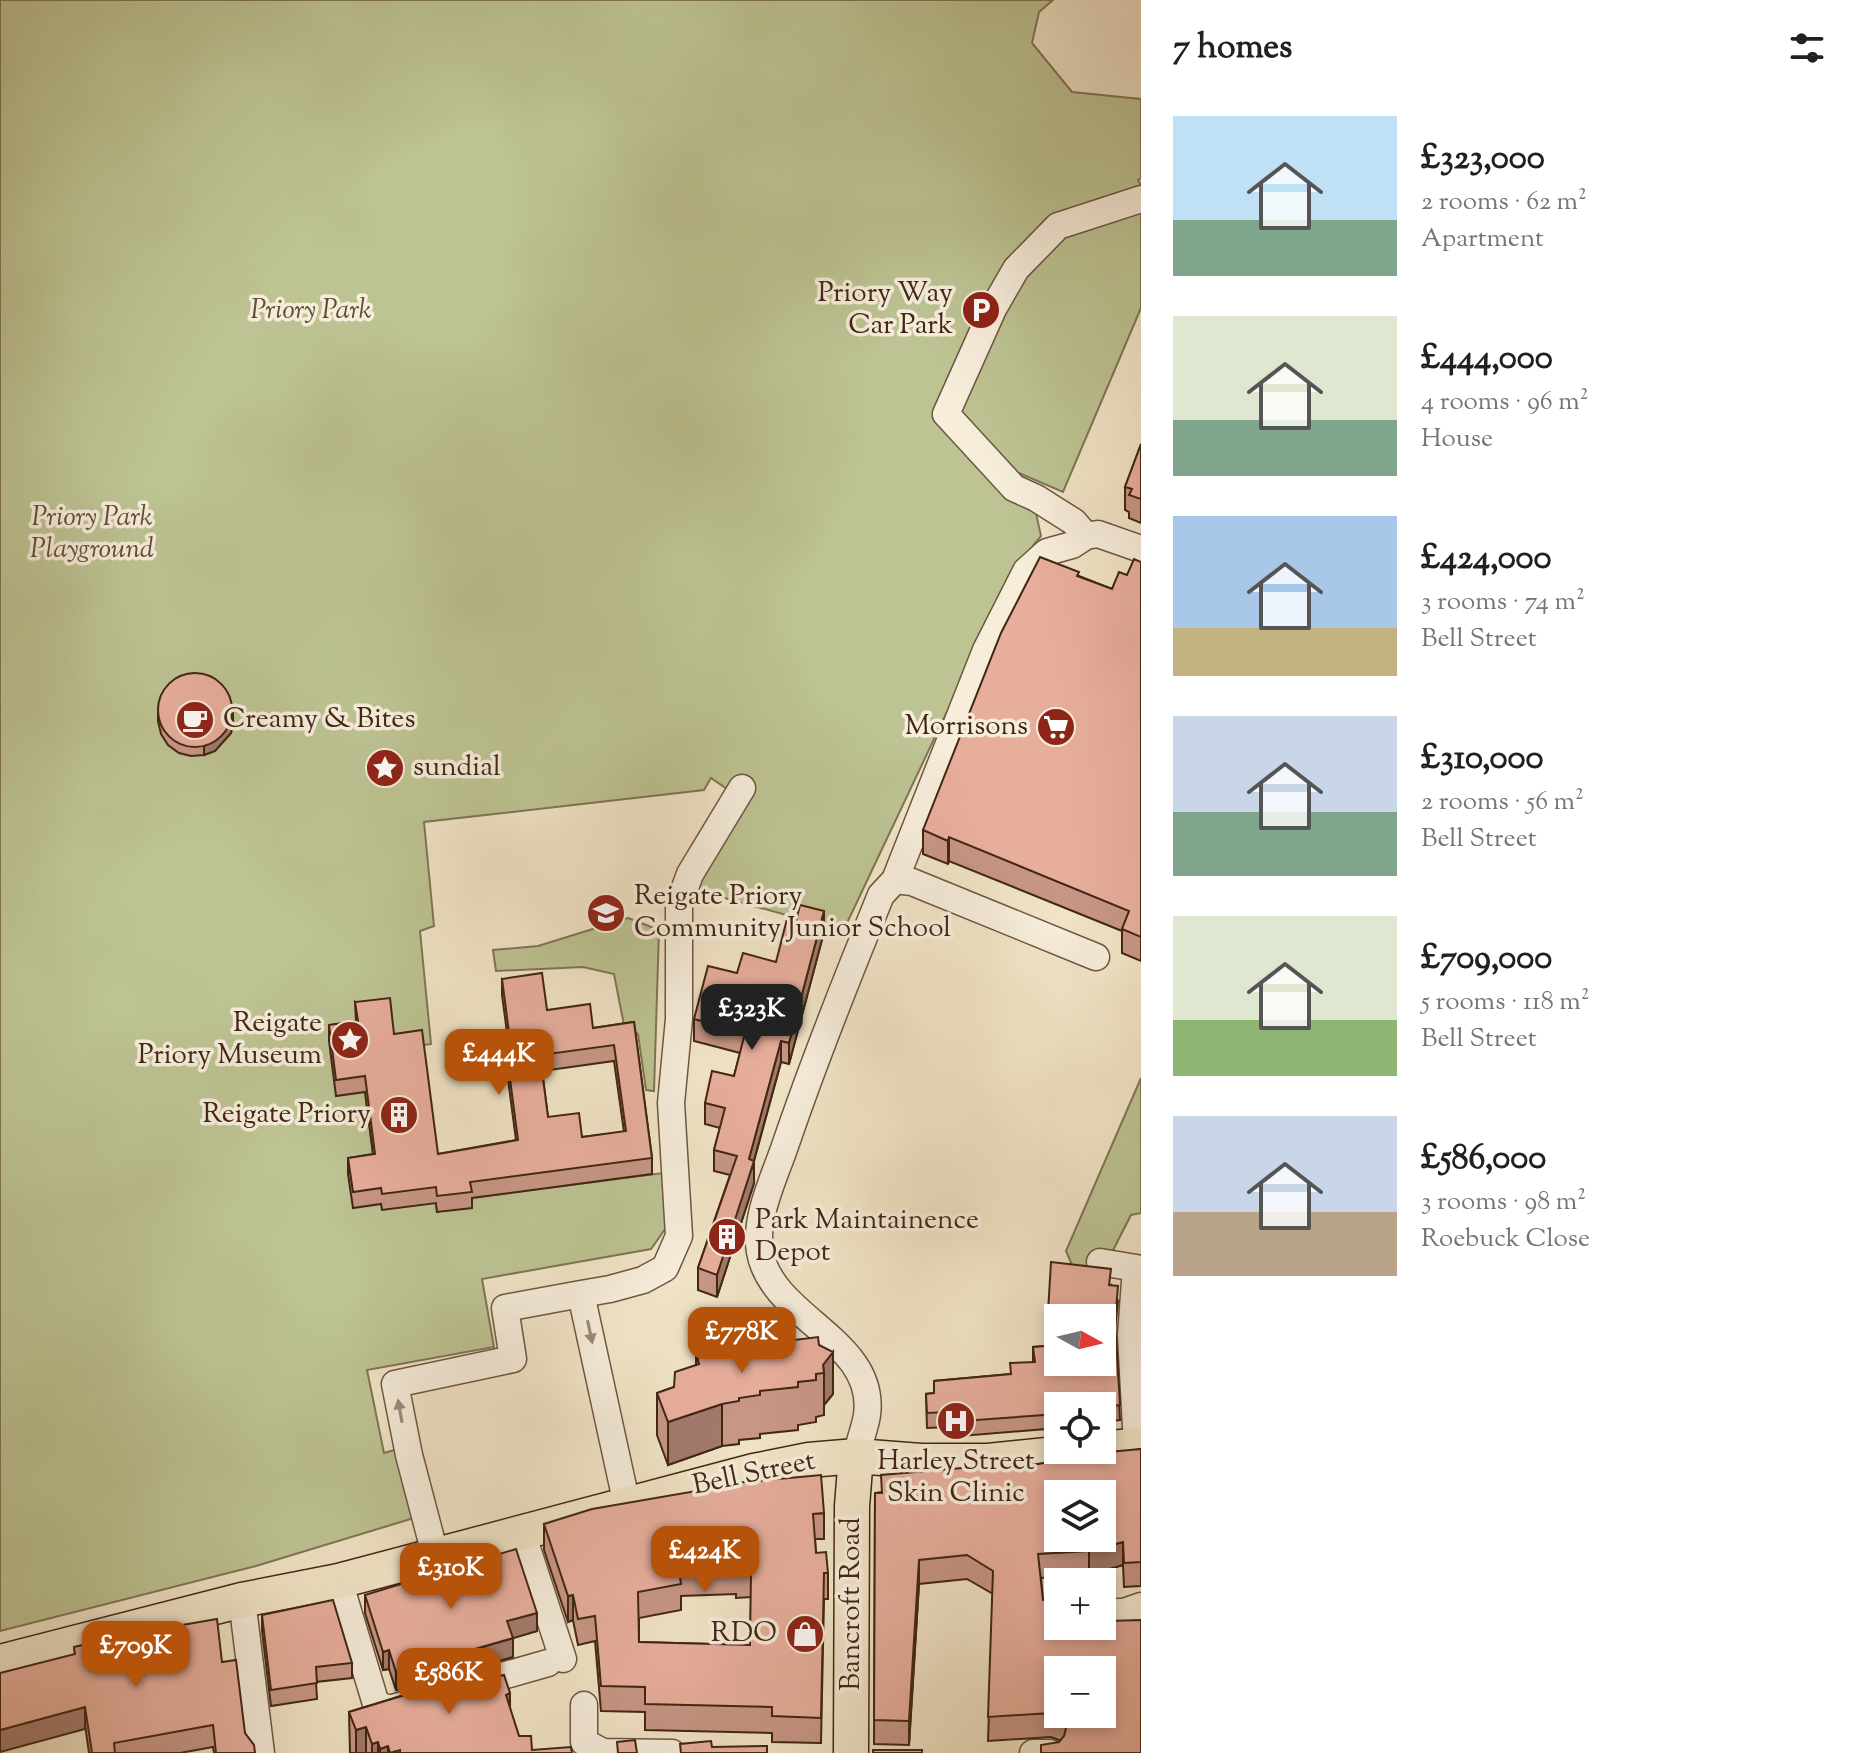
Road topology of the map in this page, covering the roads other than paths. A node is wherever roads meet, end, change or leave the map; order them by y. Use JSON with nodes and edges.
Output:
{"nodes":[{"id":1,"x":1141,"y":199,"type":"edge"},
{"id":2,"x":1086,"y":536,"type":"junction"},
{"id":3,"x":1141,"y":549,"type":"edge"},
{"id":4,"x":742,"y":788,"type":"dead end"},
{"id":5,"x":895,"y":880,"type":"junction"},
{"id":6,"x":1096,"y":957,"type":"dead end"},
{"id":7,"x":1100,"y":1262,"type":"dead end"},
{"id":8,"x":581,"y":1294,"type":"junction"},
{"id":9,"x":1139,"y":1446,"type":"edge"},
{"id":10,"x":1116,"y":1448,"type":"edge"},
{"id":11,"x":1044,"y":1455,"type":"edge"},
{"id":12,"x":856,"y":1456,"type":"junction"},
{"id":13,"x":809,"y":1460,"type":"junction"},
{"id":14,"x":627,"y":1505,"type":"junction"},
{"id":15,"x":852,"y":1506,"type":"junction"},
{"id":16,"x":522,"y":1533,"type":"junction"},
{"id":17,"x":435,"y":1554,"type":"junction"},
{"id":18,"x":339,"y":1581,"type":"junction"},
{"id":19,"x":242,"y":1600,"type":"junction"},
{"id":20,"x":1141,"y":1606,"type":"edge"},
{"id":21,"x":1116,"y":1612,"type":"edge"},
{"id":22,"x":0,"y":1662,"type":"edge"},
{"id":23,"x":584,"y":1705,"type":"dead end"},
{"id":24,"x":261,"y":1753,"type":"edge"},
{"id":25,"x":672,"y":1753,"type":"edge"},
{"id":26,"x":851,"y":1753,"type":"edge"},
{"id":27,"x":1033,"y":1753,"type":"edge"},
{"id":28,"x":1050,"y":1753,"type":"edge"}],
"edges":[{"from":1,"to":2,"type":"street"},
{"from":2,"to":3,"type":"street"},
{"from":2,"to":5,"type":"street"},
{"from":4,"to":8,"type":"street"},
{"from":5,"to":6,"type":"street"},
{"from":5,"to":12,"type":"street"},
{"from":7,"to":9,"type":"street"},
{"from":8,"to":14,"type":"street","one_way":true},
{"from":17,"to":8,"type":"street","one_way":true},
{"from":9,"to":10,"type":"main road","name":"Bell Street"},
{"from":11,"to":12,"type":"main road","name":"Bell Street"},
{"from":12,"to":13,"type":"main road","name":"Bell Street"},
{"from":12,"to":15,"type":"main road","name":"Bancroft Road"},
{"from":13,"to":14,"type":"main road","name":"Bell Street"},
{"from":13,"to":15,"type":"main road"},
{"from":14,"to":16,"type":"main road","name":"Bell Street"},
{"from":15,"to":26,"type":"main road","name":"Bancroft Road"},
{"from":16,"to":17,"type":"main road","name":"Bell Street"},
{"from":16,"to":18,"type":"street"},
{"from":17,"to":18,"type":"main road","name":"Bell Street"},
{"from":18,"to":19,"type":"main road","name":"Bell Street"},
{"from":19,"to":22,"type":"main road","name":"Bell Street"},
{"from":19,"to":24,"type":"street"},
{"from":20,"to":21,"type":"street"},
{"from":23,"to":25,"type":"street"},
{"from":27,"to":28,"type":"street"}]}
